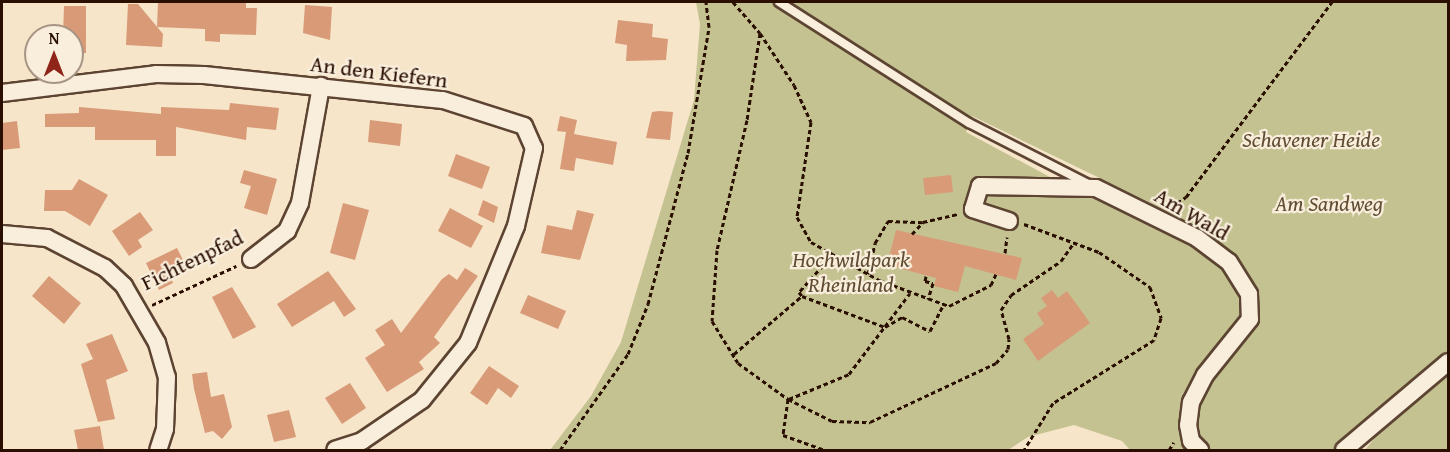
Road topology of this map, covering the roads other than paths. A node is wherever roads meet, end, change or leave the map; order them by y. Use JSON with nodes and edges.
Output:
{"nodes":[{"id":1,"x":779,"y":2,"type":"edge"},
{"id":2,"x":321,"y":86,"type":"junction"},
{"id":3,"x":2,"y":93,"type":"edge"},
{"id":4,"x":1096,"y":188,"type":"junction"},
{"id":5,"x":1009,"y":221,"type":"road end"},
{"id":6,"x":2,"y":234,"type":"edge"},
{"id":7,"x":251,"y":259,"type":"road end"},
{"id":8,"x":1449,"y":362,"type":"edge"},
{"id":9,"x":158,"y":450,"type":"edge"},
{"id":10,"x":335,"y":450,"type":"edge"},
{"id":11,"x":1200,"y":450,"type":"edge"},
{"id":12,"x":1344,"y":450,"type":"edge"}],
"edges":[{"from":1,"to":4,"type":"lane"},
{"from":2,"to":3,"type":"street","name":"An den Kiefern"},
{"from":2,"to":7,"type":"street","name":"Fichtenpfad"},
{"from":2,"to":10,"type":"street","name":"An den Kiefern"},
{"from":4,"to":5,"type":"street","name":"Am Wald"},
{"from":4,"to":11,"type":"street","name":"Am Wald"},
{"from":6,"to":9,"type":"street"},
{"from":8,"to":12,"type":"street"}]}
